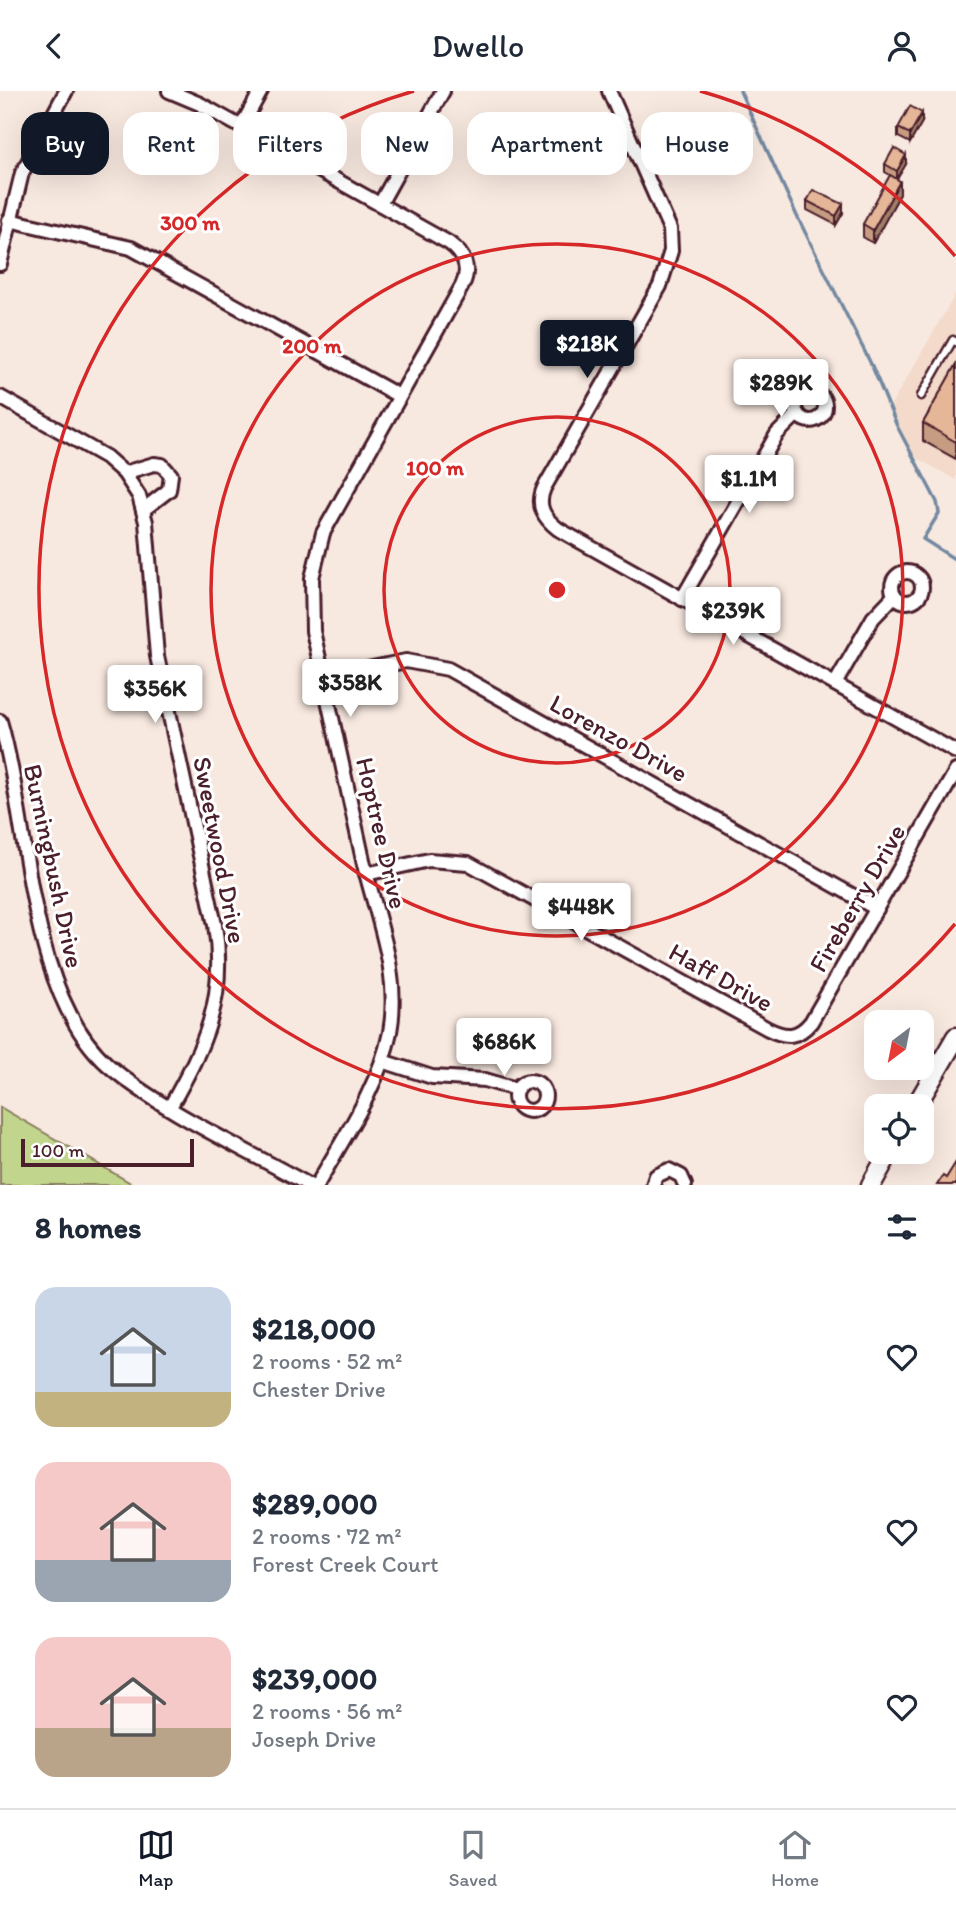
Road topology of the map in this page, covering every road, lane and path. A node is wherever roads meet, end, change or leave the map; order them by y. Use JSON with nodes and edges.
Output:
{"nodes":[{"id":1,"x":66,"y":91,"type":"edge"},
{"id":2,"x":169,"y":91,"type":"edge"},
{"id":3,"x":261,"y":91,"type":"edge"},
{"id":4,"x":443,"y":91,"type":"edge"},
{"id":5,"x":609,"y":91,"type":"edge"},
{"id":6,"x":249,"y":112,"type":"edge"},
{"id":7,"x":233,"y":123,"type":"edge"},
{"id":8,"x":328,"y":175,"type":"edge"},
{"id":9,"x":380,"y":204,"type":"junction"},
{"id":10,"x":9,"y":220,"type":"junction"},
{"id":11,"x":0,"y":264,"type":"edge"},
{"id":12,"x":956,"y":342,"type":"edge"},
{"id":13,"x":399,"y":396,"type":"junction"},
{"id":14,"x":921,"y":396,"type":"dead end"},
{"id":15,"x":0,"y":397,"type":"edge"},
{"id":16,"x":797,"y":414,"type":"dead end"},
{"id":17,"x":124,"y":473,"type":"junction"},
{"id":18,"x":143,"y":510,"type":"junction"},
{"id":19,"x":894,"y":596,"type":"dead end"},
{"id":20,"x":682,"y":599,"type":"junction"},
{"id":21,"x":324,"y":678,"type":"junction"},
{"id":22,"x":835,"y":684,"type":"junction"},
{"id":23,"x":0,"y":720,"type":"edge"},
{"id":24,"x":956,"y":752,"type":"edge"},
{"id":25,"x":956,"y":771,"type":"edge"},
{"id":26,"x":366,"y":874,"type":"junction"},
{"id":27,"x":877,"y":909,"type":"junction"},
{"id":28,"x":787,"y":1036,"type":"joint"},
{"id":29,"x":956,"y":1037,"type":"edge"},
{"id":30,"x":382,"y":1061,"type":"junction"},
{"id":31,"x":516,"y":1089,"type":"dead end"},
{"id":32,"x":923,"y":1094,"type":"edge"},
{"id":33,"x":170,"y":1107,"type":"junction"},
{"id":34,"x":883,"y":1164,"type":"edge"},
{"id":35,"x":309,"y":1185,"type":"edge"},
{"id":36,"x":317,"y":1185,"type":"edge"},
{"id":37,"x":653,"y":1185,"type":"edge"},
{"id":38,"x":685,"y":1185,"type":"edge"},
{"id":39,"x":871,"y":1185,"type":"edge"}],
"edges":[{"from":1,"to":10,"type":"street"},
{"from":2,"to":7,"type":"street"},
{"from":3,"to":6,"type":"street"},
{"from":4,"to":9,"type":"street"},
{"from":5,"to":20,"type":"street"},
{"from":8,"to":9,"type":"street"},
{"from":9,"to":13,"type":"street","name":"Hoptree Drive"},
{"from":10,"to":11,"type":"street"},
{"from":10,"to":13,"type":"street"},
{"from":12,"to":14,"type":"lane"},
{"from":13,"to":21,"type":"street","name":"Hoptree Drive"},
{"from":15,"to":17,"type":"street","name":"Sweetwood Drive"},
{"from":16,"to":20,"type":"street"},
{"from":17,"to":18,"type":"street","name":"Sweetwood Drive"},
{"from":17,"to":18,"type":"street"},
{"from":18,"to":33,"type":"street","name":"Sweetwood Drive"},
{"from":19,"to":22,"type":"street"},
{"from":20,"to":22,"type":"street"},
{"from":21,"to":26,"type":"street","name":"Hoptree Drive"},
{"from":21,"to":27,"type":"street","name":"Lorenzo Drive"},
{"from":22,"to":24,"type":"street"},
{"from":23,"to":33,"type":"street","name":"Burningbush Drive"},
{"from":25,"to":27,"type":"street","name":"Fireberry Drive"},
{"from":26,"to":28,"type":"street","name":"Haff Drive"},
{"from":26,"to":30,"type":"street","name":"Hoptree Drive"},
{"from":27,"to":28,"type":"street","name":"Fireberry Drive"},
{"from":29,"to":32,"type":"main road"},
{"from":30,"to":31,"type":"street"},
{"from":30,"to":36,"type":"street","name":"Hoptree Drive"},
{"from":33,"to":35,"type":"street","name":"Burningbush Drive"},
{"from":34,"to":39,"type":"main road"},
{"from":37,"to":38,"type":"street"}]}
